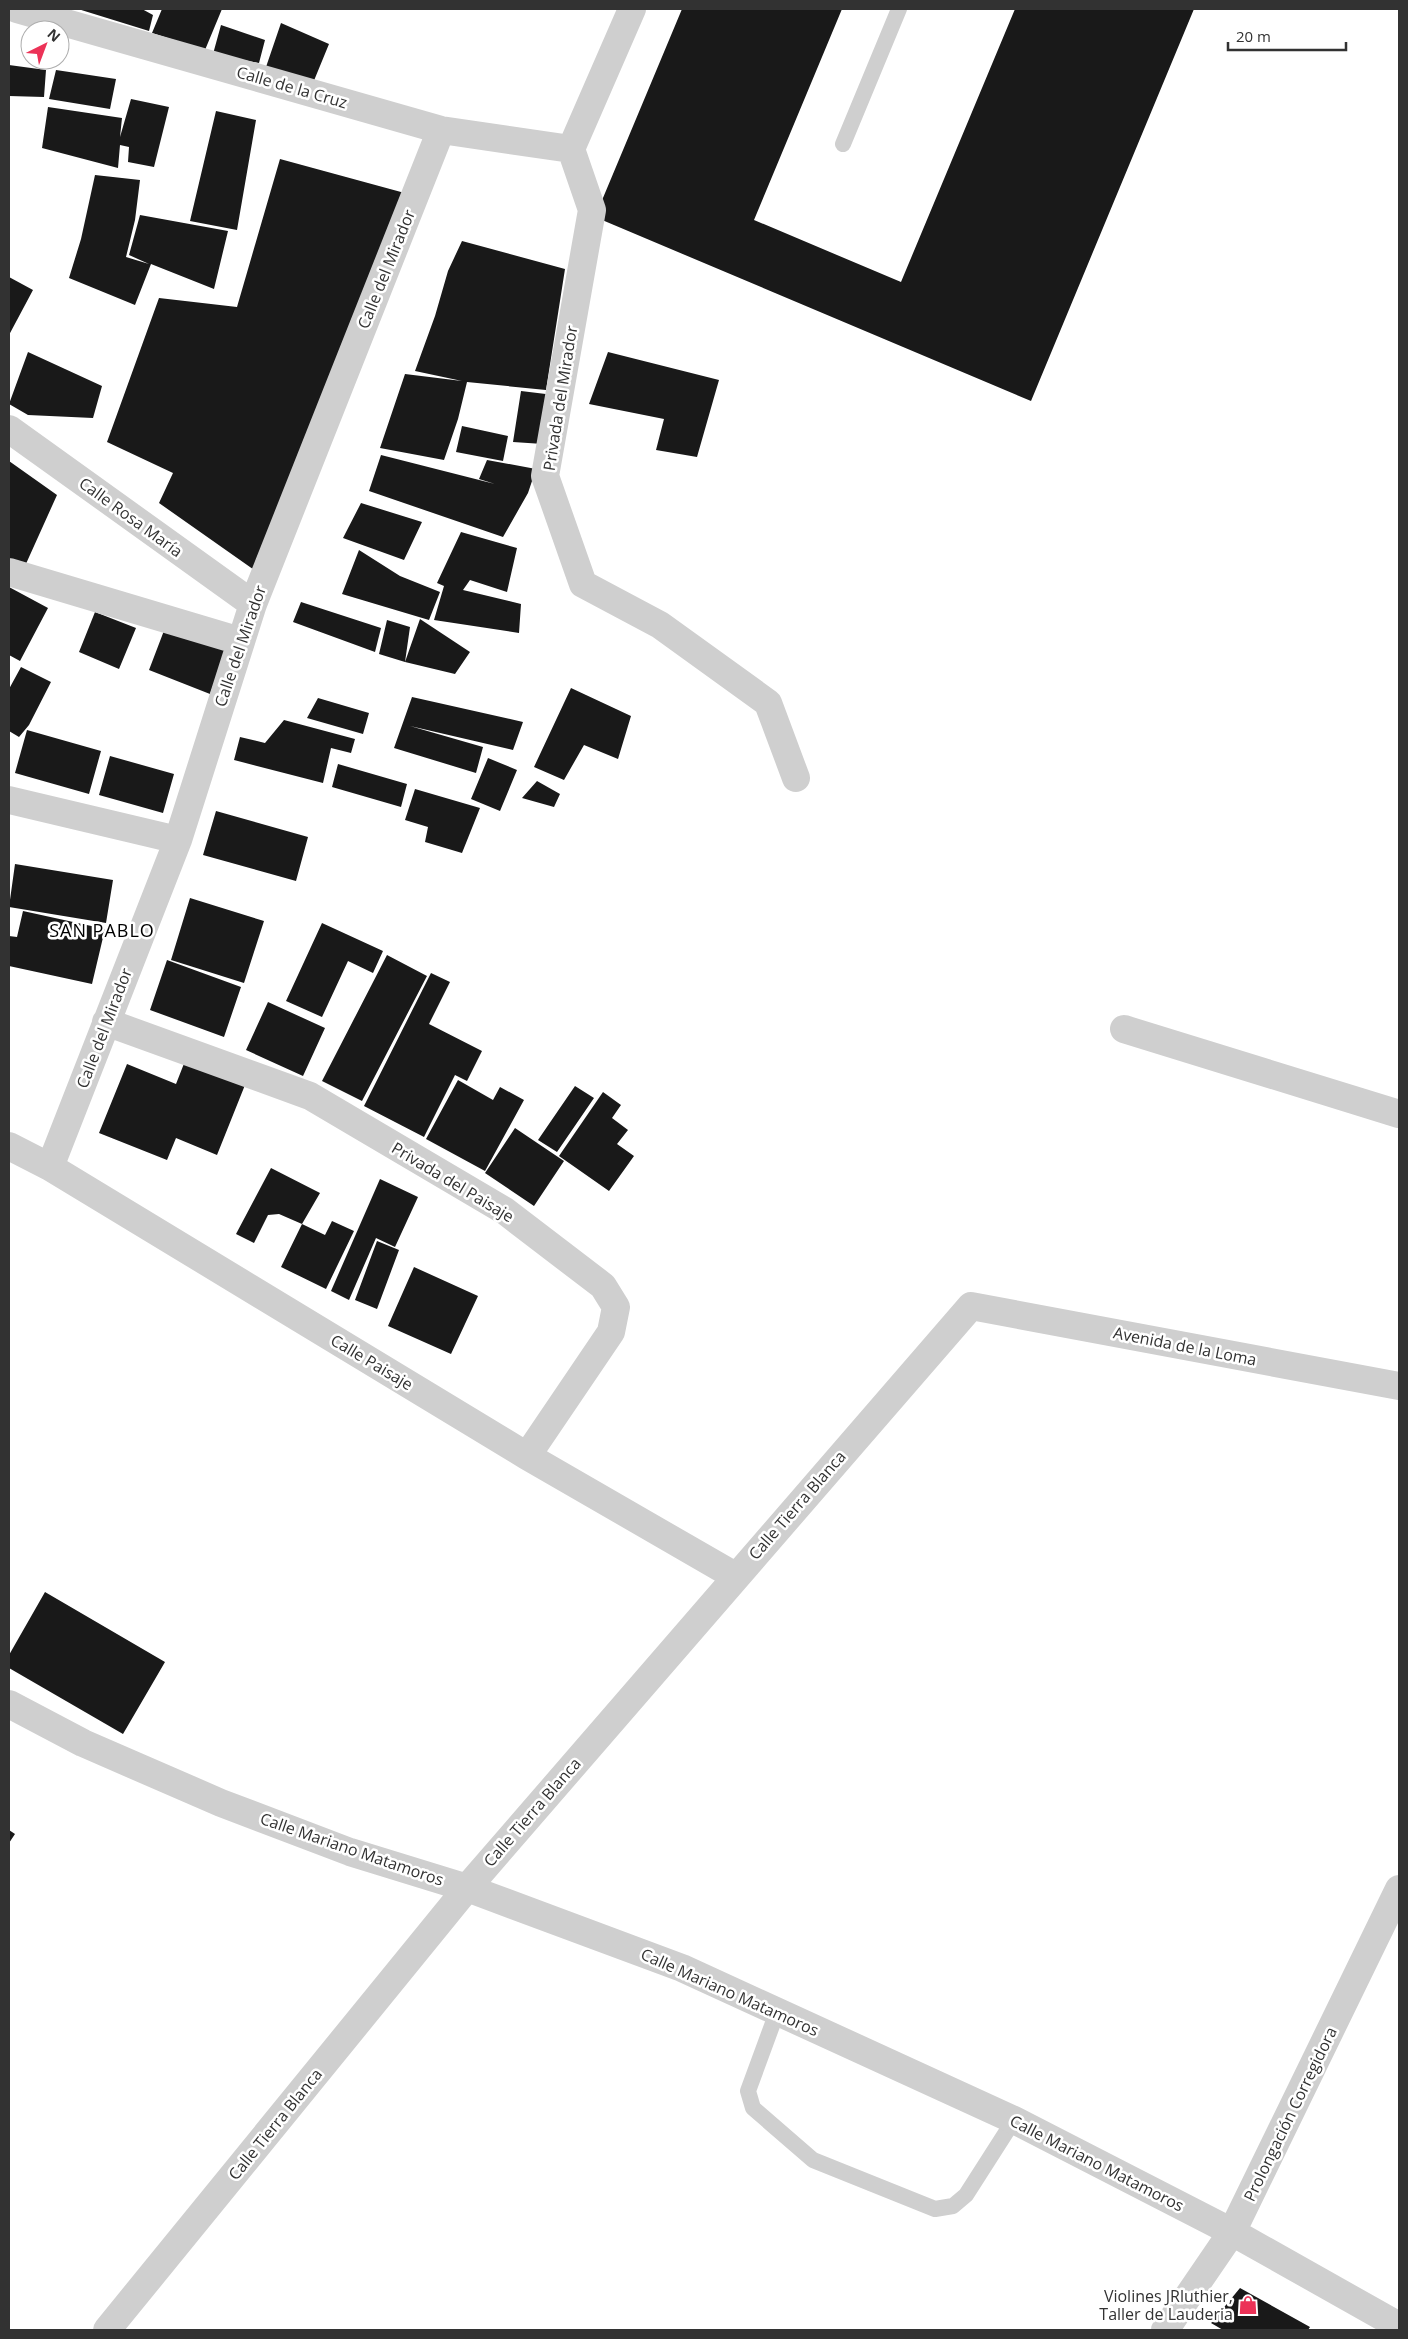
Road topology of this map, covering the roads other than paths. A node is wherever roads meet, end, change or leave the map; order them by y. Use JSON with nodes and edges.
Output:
{"nodes":[{"id":1,"x":17,"y":9,"type":"edge"},
{"id":2,"x":632,"y":9,"type":"edge"},
{"id":3,"x":899,"y":9,"type":"edge"},
{"id":4,"x":441,"y":130,"type":"junction"},
{"id":5,"x":843,"y":144,"type":"dead end"},
{"id":6,"x":571,"y":150,"type":"junction"},
{"id":7,"x":9,"y":429,"type":"edge"},
{"id":8,"x":9,"y":572,"type":"edge"},
{"id":9,"x":253,"y":604,"type":"junction"},
{"id":10,"x":240,"y":641,"type":"junction"},
{"id":11,"x":796,"y":778,"type":"dead end"},
{"id":12,"x":9,"y":800,"type":"edge"},
{"id":13,"x":178,"y":840,"type":"junction"},
{"id":14,"x":106,"y":1022,"type":"junction"},
{"id":15,"x":1124,"y":1030,"type":"dead end"},
{"id":16,"x":1399,"y":1114,"type":"edge"},
{"id":17,"x":9,"y":1146,"type":"edge"},
{"id":18,"x":50,"y":1167,"type":"junction"},
{"id":19,"x":971,"y":1306,"type":"joint"},
{"id":20,"x":1399,"y":1386,"type":"edge"},
{"id":21,"x":527,"y":1456,"type":"junction"},
{"id":22,"x":735,"y":1576,"type":"junction"},
{"id":23,"x":9,"y":1704,"type":"edge"},
{"id":24,"x":467,"y":1888,"type":"junction"},
{"id":25,"x":1399,"y":1889,"type":"edge"},
{"id":26,"x":777,"y":2012,"type":"junction"},
{"id":27,"x":1014,"y":2120,"type":"junction"},
{"id":28,"x":1232,"y":2232,"type":"junction"},
{"id":29,"x":1395,"y":2326,"type":"edge"},
{"id":30,"x":107,"y":2330,"type":"edge"},
{"id":31,"x":1165,"y":2330,"type":"edge"}],
"edges":[{"from":1,"to":4,"type":"street","name":"Calle de la Cruz"},
{"from":2,"to":6,"type":"street"},
{"from":3,"to":5,"type":"lane"},
{"from":4,"to":6,"type":"street","name":"Calle de la Cruz"},
{"from":4,"to":9,"type":"street","name":"Calle del Mirador"},
{"from":6,"to":11,"type":"street","name":"Privada del Mirador"},
{"from":7,"to":9,"type":"street","name":"Calle Rosa María"},
{"from":8,"to":10,"type":"street"},
{"from":9,"to":10,"type":"street","name":"Calle del Mirador"},
{"from":10,"to":13,"type":"street","name":"Calle del Mirador"},
{"from":12,"to":13,"type":"street"},
{"from":13,"to":14,"type":"street","name":"Calle del Mirador"},
{"from":14,"to":18,"type":"street","name":"Calle del Mirador"},
{"from":14,"to":21,"type":"street","name":"Privada del Paisaje"},
{"from":15,"to":16,"type":"street"},
{"from":17,"to":18,"type":"street","name":"Calle Paisaje"},
{"from":18,"to":21,"type":"street","name":"Calle Paisaje"},
{"from":19,"to":20,"type":"street","name":"Avenida de la Loma"},
{"from":19,"to":22,"type":"street","name":"Calle Tierra Blanca"},
{"from":21,"to":22,"type":"street","name":"Calle Paisaje"},
{"from":22,"to":24,"type":"street","name":"Calle Tierra Blanca"},
{"from":23,"to":24,"type":"street","name":"Calle Mariano Matamoros"},
{"from":24,"to":26,"type":"street","name":"Calle Mariano Matamoros"},
{"from":24,"to":30,"type":"street","name":"Calle Tierra Blanca"},
{"from":25,"to":28,"type":"street","name":"Prolongación Corregidora"},
{"from":26,"to":27,"type":"street","name":"Calle Mariano Matamoros"},
{"from":26,"to":27,"type":"lane"},
{"from":27,"to":28,"type":"street","name":"Calle Mariano Matamoros"},
{"from":28,"to":29,"type":"street","name":"Calle Mariano Matamoros"},
{"from":28,"to":31,"type":"street","name":"Prolongación Corregidora"}]}
